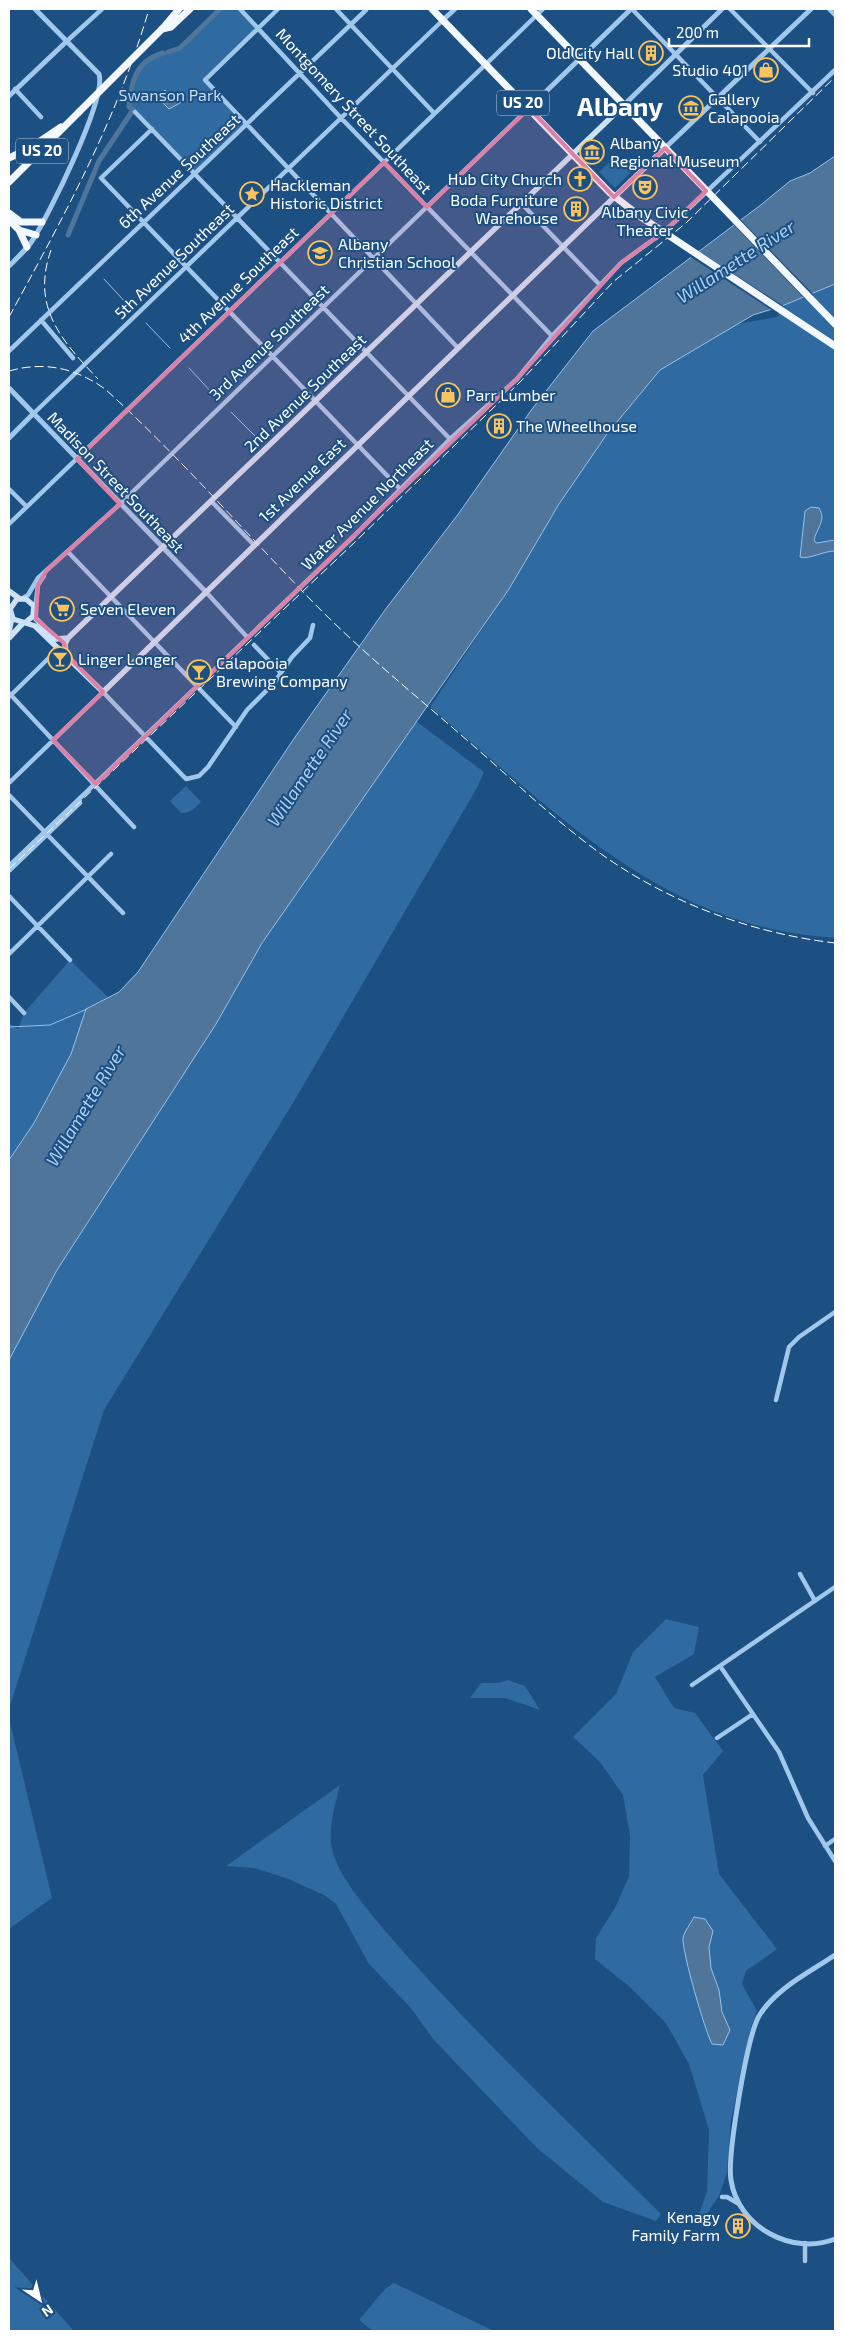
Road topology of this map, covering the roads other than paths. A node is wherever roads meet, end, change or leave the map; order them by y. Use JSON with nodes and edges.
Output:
{"nodes":[{"id":1,"x":36,"y":9,"type":"edge"},
{"id":2,"x":102,"y":9,"type":"edge"},
{"id":3,"x":174,"y":9,"type":"edge"},
{"id":4,"x":179,"y":9,"type":"edge"},
{"id":5,"x":190,"y":9,"type":"edge"},
{"id":6,"x":240,"y":9,"type":"edge"},
{"id":7,"x":278,"y":9,"type":"edge"},
{"id":8,"x":336,"y":9,"type":"edge"},
{"id":9,"x":432,"y":9,"type":"edge"},
{"id":10,"x":455,"y":9,"type":"edge"},
{"id":11,"x":531,"y":9,"type":"edge"},
{"id":12,"x":543,"y":9,"type":"edge"},
{"id":13,"x":632,"y":9,"type":"edge"},
{"id":14,"x":722,"y":9,"type":"edge"},
{"id":15,"x":730,"y":9,"type":"edge"},
{"id":16,"x":811,"y":9,"type":"edge"},
{"id":17,"x":829,"y":9,"type":"edge"},
{"id":18,"x":366,"y":10,"type":"edge"},
{"id":19,"x":537,"y":15,"type":"junction"},
{"id":20,"x":835,"y":15,"type":"edge"},
{"id":21,"x":443,"y":20,"type":"junction"},
{"id":22,"x":351,"y":24,"type":"junction"},
{"id":23,"x":258,"y":28,"type":"junction"},
{"id":24,"x":162,"y":29,"type":"junction"},
{"id":25,"x":67,"y":41,"type":"junction"},
{"id":26,"x":769,"y":49,"type":"junction"},
{"id":27,"x":676,"y":54,"type":"junction"},
{"id":28,"x":580,"y":59,"type":"junction"},
{"id":29,"x":486,"y":64,"type":"junction"},
{"id":30,"x":394,"y":68,"type":"junction"},
{"id":31,"x":835,"y":70,"type":"edge"},
{"id":32,"x":301,"y":73,"type":"junction"},
{"id":33,"x":15,"y":89,"type":"junction"},
{"id":34,"x":813,"y":93,"type":"junction"},
{"id":35,"x":9,"y":96,"type":"edge"},
{"id":36,"x":718,"y":98,"type":"junction"},
{"id":37,"x":624,"y":105,"type":"junction"},
{"id":38,"x":529,"y":108,"type":"junction"},
{"id":39,"x":135,"y":112,"type":"dead end"},
{"id":40,"x":434,"y":113,"type":"junction"},
{"id":41,"x":76,"y":115,"type":"junction"},
{"id":42,"x":41,"y":116,"type":"dead end"},
{"id":43,"x":341,"y":118,"type":"junction"},
{"id":44,"x":248,"y":125,"type":"junction"},
{"id":45,"x":152,"y":129,"type":"junction"},
{"id":46,"x":760,"y":142,"type":"junction"},
{"id":47,"x":665,"y":148,"type":"junction"},
{"id":48,"x":573,"y":154,"type":"junction"},
{"id":49,"x":9,"y":157,"type":"edge"},
{"id":50,"x":384,"y":162,"type":"junction"},
{"id":51,"x":288,"y":169,"type":"junction"},
{"id":52,"x":195,"y":174,"type":"junction"},
{"id":53,"x":9,"y":182,"type":"edge"},
{"id":54,"x":615,"y":197,"type":"junction"},
{"id":55,"x":522,"y":204,"type":"junction"},
{"id":56,"x":427,"y":207,"type":"junction"},
{"id":57,"x":9,"y":213,"type":"edge"},
{"id":58,"x":330,"y":213,"type":"junction"},
{"id":59,"x":238,"y":218,"type":"junction"},
{"id":60,"x":9,"y":220,"type":"edge"},
{"id":61,"x":42,"y":222,"type":"junction"},
{"id":62,"x":143,"y":222,"type":"junction"},
{"id":63,"x":19,"y":230,"type":"junction"},
{"id":64,"x":649,"y":232,"type":"dead end"},
{"id":65,"x":36,"y":235,"type":"junction"},
{"id":66,"x":656,"y":238,"type":"junction"},
{"id":67,"x":27,"y":247,"type":"junction"},
{"id":68,"x":563,"y":247,"type":"junction"},
{"id":69,"x":471,"y":252,"type":"junction"},
{"id":70,"x":374,"y":258,"type":"junction"},
{"id":71,"x":280,"y":262,"type":"junction"},
{"id":72,"x":9,"y":266,"type":"edge"},
{"id":73,"x":186,"y":267,"type":"junction"},
{"id":74,"x":599,"y":284,"type":"junction"},
{"id":75,"x":513,"y":295,"type":"junction"},
{"id":76,"x":417,"y":305,"type":"junction"},
{"id":77,"x":323,"y":306,"type":"junction"},
{"id":78,"x":230,"y":311,"type":"junction"},
{"id":79,"x":41,"y":320,"type":"junction"},
{"id":80,"x":835,"y":324,"type":"edge"},
{"id":81,"x":552,"y":336,"type":"junction"},
{"id":82,"x":835,"y":346,"type":"edge"},
{"id":83,"x":458,"y":348,"type":"junction"},
{"id":84,"x":9,"y":351,"type":"edge"},
{"id":85,"x":366,"y":352,"type":"junction"},
{"id":86,"x":274,"y":356,"type":"junction"},
{"id":87,"x":73,"y":358,"type":"dead end"},
{"id":88,"x":9,"y":388,"type":"edge"},
{"id":89,"x":408,"y":396,"type":"junction"},
{"id":90,"x":316,"y":400,"type":"junction"},
{"id":91,"x":33,"y":414,"type":"junction"},
{"id":92,"x":9,"y":438,"type":"edge"},
{"id":93,"x":450,"y":439,"type":"junction"},
{"id":94,"x":359,"y":444,"type":"junction"},
{"id":95,"x":77,"y":459,"type":"junction"},
{"id":96,"x":9,"y":489,"type":"edge"},
{"id":97,"x":401,"y":490,"type":"junction"},
{"id":98,"x":212,"y":502,"type":"junction"},
{"id":99,"x":120,"y":504,"type":"junction"},
{"id":100,"x":27,"y":507,"type":"junction"},
{"id":101,"x":9,"y":524,"type":"edge"},
{"id":102,"x":254,"y":545,"type":"junction"},
{"id":103,"x":163,"y":548,"type":"junction"},
{"id":104,"x":68,"y":552,"type":"junction"},
{"id":105,"x":47,"y":570,"type":"junction"},
{"id":106,"x":9,"y":591,"type":"edge"},
{"id":107,"x":206,"y":592,"type":"junction"},
{"id":108,"x":9,"y":597,"type":"edge"},
{"id":109,"x":21,"y":598,"type":"junction"},
{"id":110,"x":111,"y":598,"type":"junction"},
{"id":111,"x":11,"y":606,"type":"junction"},
{"id":112,"x":34,"y":611,"type":"junction"},
{"id":113,"x":12,"y":617,"type":"junction"},
{"id":114,"x":24,"y":623,"type":"junction"},
{"id":115,"x":313,"y":625,"type":"dead end"},
{"id":116,"x":9,"y":632,"type":"edge"},
{"id":117,"x":248,"y":637,"type":"junction"},
{"id":118,"x":9,"y":638,"type":"edge"},
{"id":119,"x":68,"y":638,"type":"junction"},
{"id":120,"x":154,"y":642,"type":"junction"},
{"id":121,"x":254,"y":645,"type":"dead end"},
{"id":122,"x":59,"y":648,"type":"junction"},
{"id":123,"x":67,"y":655,"type":"junction"},
{"id":124,"x":281,"y":673,"type":"junction"},
{"id":125,"x":196,"y":687,"type":"junction"},
{"id":126,"x":103,"y":692,"type":"junction"},
{"id":127,"x":9,"y":695,"type":"edge"},
{"id":128,"x":236,"y":727,"type":"junction"},
{"id":129,"x":146,"y":736,"type":"junction"},
{"id":130,"x":53,"y":740,"type":"junction"},
{"id":131,"x":9,"y":783,"type":"edge"},
{"id":132,"x":97,"y":785,"type":"junction"},
{"id":133,"x":9,"y":796,"type":"edge"},
{"id":134,"x":134,"y":826,"type":"dead end"},
{"id":135,"x":46,"y":834,"type":"junction"},
{"id":136,"x":110,"y":854,"type":"dead end"},
{"id":137,"x":9,"y":866,"type":"edge"},
{"id":138,"x":9,"y":871,"type":"edge"},
{"id":139,"x":87,"y":876,"type":"junction"},
{"id":140,"x":9,"y":896,"type":"edge"},
{"id":141,"x":123,"y":913,"type":"dead end"},
{"id":142,"x":37,"y":926,"type":"junction"},
{"id":143,"x":9,"y":954,"type":"edge"},
{"id":144,"x":70,"y":960,"type":"dead end"},
{"id":145,"x":9,"y":997,"type":"edge"},
{"id":146,"x":24,"y":1013,"type":"dead end"},
{"id":147,"x":835,"y":1312,"type":"edge"},
{"id":148,"x":776,"y":1400,"type":"dead end"},
{"id":149,"x":800,"y":1574,"type":"dead end"},
{"id":150,"x":835,"y":1587,"type":"edge"},
{"id":151,"x":815,"y":1601,"type":"junction"},
{"id":152,"x":720,"y":1666,"type":"junction"},
{"id":153,"x":692,"y":1685,"type":"dead end"},
{"id":154,"x":752,"y":1714,"type":"junction"},
{"id":155,"x":717,"y":1738,"type":"dead end"},
{"id":156,"x":835,"y":1839,"type":"edge"},
{"id":157,"x":826,"y":1846,"type":"junction"},
{"id":158,"x":835,"y":1861,"type":"edge"},
{"id":159,"x":835,"y":1955,"type":"edge"},
{"id":160,"x":722,"y":2197,"type":"dead end"},
{"id":161,"x":739,"y":2204,"type":"junction"},
{"id":162,"x":835,"y":2239,"type":"edge"},
{"id":163,"x":805,"y":2243,"type":"junction"},
{"id":164,"x":805,"y":2261,"type":"dead end"}],
"edges":[{"from":1,"to":25,"type":"street"},
{"from":2,"to":25,"type":"street"},
{"from":3,"to":24,"type":"highway","number":"US 20"},
{"from":4,"to":24,"type":"highway"},
{"from":5,"to":24,"type":"highway","number":"US 20"},
{"from":6,"to":23,"type":"street","name":"Montgomery Street Southeast"},
{"from":7,"to":23,"type":"street"},
{"from":8,"to":22,"type":"street"},
{"from":9,"to":21,"type":"highway","number":"US 20"},
{"from":10,"to":21,"type":"street"},
{"from":11,"to":19,"type":"highway"},
{"from":12,"to":19,"type":"street","name":"4th Avenue Southeast"},
{"from":13,"to":27,"type":"street"},
{"from":13,"to":28,"type":"street"},
{"from":14,"to":27,"type":"street"},
{"from":15,"to":26,"type":"street"},
{"from":16,"to":26,"type":"street"},
{"from":17,"to":20,"type":"street"},
{"from":18,"to":22,"type":"street","name":"6th Avenue Southeast"},
{"from":19,"to":28,"type":"highway"},
{"from":19,"to":29,"type":"street","name":"4th Avenue Southeast"},
{"from":21,"to":29,"type":"highway","number":"US 20"},
{"from":21,"to":30,"type":"street","name":"5th Avenue Southeast"},
{"from":22,"to":30,"type":"street"},
{"from":22,"to":32,"type":"street","name":"6th Avenue Southeast"},
{"from":23,"to":32,"type":"street","name":"Montgomery Street Southeast"},
{"from":23,"to":44,"type":"street"},
{"from":24,"to":41,"type":"highway","number":"US 20","bridge":true},
{"from":25,"to":33,"type":"street"},
{"from":25,"to":61,"type":"street"},
{"from":26,"to":34,"type":"street"},
{"from":26,"to":36,"type":"street"},
{"from":27,"to":36,"type":"street"},
{"from":27,"to":37,"type":"street"},
{"from":28,"to":37,"type":"highway"},
{"from":28,"to":38,"type":"street"},
{"from":29,"to":38,"type":"highway","number":"US 20"},
{"from":29,"to":40,"type":"street","name":"4th Avenue Southeast"},
{"from":30,"to":40,"type":"street"},
{"from":30,"to":43,"type":"street","name":"5th Avenue Southeast"},
{"from":31,"to":34,"type":"street","name":"Water Avenue Northeast"},
{"from":32,"to":43,"type":"street","name":"Montgomery Street Southeast"},
{"from":32,"to":44,"type":"street","name":"6th Avenue Southeast"},
{"from":33,"to":35,"type":"street"},
{"from":33,"to":42,"type":"street"},
{"from":34,"to":46,"type":"street","name":"Water Avenue Northeast"},
{"from":36,"to":46,"type":"street"},
{"from":36,"to":47,"type":"street"},
{"from":37,"to":47,"type":"highway"},
{"from":37,"to":48,"type":"main road","name":"2nd Avenue Southeast"},
{"from":38,"to":48,"type":"highway","number":"US 20"},
{"from":38,"to":56,"type":"street","name":"3rd Avenue Southeast"},
{"from":39,"to":45,"type":"street"},
{"from":40,"to":50,"type":"street","name":"4th Avenue Southeast"},
{"from":41,"to":49,"type":"highway","number":"US 20"},
{"from":41,"to":53,"type":"highway","number":"US 20"},
{"from":43,"to":50,"type":"street","name":"Montgomery Street Southeast"},
{"from":43,"to":51,"type":"street","name":"5th Avenue Southeast"},
{"from":44,"to":51,"type":"street"},
{"from":44,"to":52,"type":"street","name":"6th Avenue Southeast"},
{"from":45,"to":52,"type":"street"},
{"from":45,"to":62,"type":"street"},
{"from":46,"to":66,"type":"street","name":"Water Avenue Northeast"},
{"from":47,"to":54,"type":"main road","name":"1st Avenue East"},
{"from":47,"to":80,"type":"highway","bridge":true},
{"from":48,"to":54,"type":"highway","number":"US 20"},
{"from":48,"to":55,"type":"main road","name":"2nd Avenue Southeast"},
{"from":50,"to":56,"type":"street","name":"Montgomery Street Southeast"},
{"from":50,"to":58,"type":"street","name":"4th Avenue Southeast"},
{"from":51,"to":58,"type":"street"},
{"from":51,"to":59,"type":"street","name":"5th Avenue Southeast"},
{"from":52,"to":59,"type":"street"},
{"from":52,"to":62,"type":"street","name":"6th Avenue Southeast"},
{"from":54,"to":68,"type":"main road","name":"1st Avenue East"},
{"from":54,"to":82,"type":"highway","number":"US 20","bridge":true},
{"from":55,"to":68,"type":"street"},
{"from":55,"to":69,"type":"main road","name":"2nd Avenue Southeast"},
{"from":56,"to":69,"type":"street","name":"Montgomery Street Southeast"},
{"from":56,"to":70,"type":"street","name":"3rd Avenue Southeast"},
{"from":57,"to":61,"type":"highway"},
{"from":58,"to":70,"type":"street"},
{"from":58,"to":71,"type":"street","name":"4th Avenue Southeast"},
{"from":59,"to":71,"type":"street"},
{"from":59,"to":73,"type":"street","name":"5th Avenue Southeast"},
{"from":60,"to":63,"type":"highway"},
{"from":61,"to":65,"type":"street"},
{"from":62,"to":73,"type":"street"},
{"from":62,"to":79,"type":"street","name":"6th Avenue Southeast"},
{"from":63,"to":65,"type":"highway"},
{"from":63,"to":67,"type":"highway"},
{"from":64,"to":66,"type":"street"},
{"from":65,"to":67,"type":"street"},
{"from":66,"to":74,"type":"street","name":"Water Avenue Northeast"},
{"from":67,"to":72,"type":"street"},
{"from":68,"to":74,"type":"street"},
{"from":68,"to":75,"type":"main road","name":"1st Avenue East"},
{"from":69,"to":75,"type":"street","name":"Montgomery Street Southeast"},
{"from":69,"to":76,"type":"main road","name":"2nd Avenue Southeast"},
{"from":70,"to":76,"type":"street"},
{"from":70,"to":77,"type":"street","name":"3rd Avenue Southeast"},
{"from":71,"to":77,"type":"street"},
{"from":71,"to":78,"type":"street","name":"4th Avenue Southeast"},
{"from":73,"to":78,"type":"street"},
{"from":73,"to":91,"type":"street","name":"5th Avenue Southeast"},
{"from":74,"to":81,"type":"street","name":"Water Avenue Northeast"},
{"from":75,"to":81,"type":"street","name":"Montgomery Street Southeast"},
{"from":75,"to":83,"type":"main road","name":"1st Avenue East"},
{"from":76,"to":83,"type":"street"},
{"from":76,"to":85,"type":"main road","name":"2nd Avenue Southeast"},
{"from":77,"to":85,"type":"street"},
{"from":77,"to":86,"type":"street","name":"3rd Avenue Southeast"},
{"from":78,"to":86,"type":"street"},
{"from":78,"to":95,"type":"street","name":"4th Avenue Southeast"},
{"from":79,"to":84,"type":"street","name":"6th Avenue Southeast"},
{"from":79,"to":87,"type":"street"},
{"from":81,"to":93,"type":"street","name":"Water Avenue Northeast"},
{"from":83,"to":89,"type":"main road","name":"1st Avenue East"},
{"from":85,"to":89,"type":"street"},
{"from":85,"to":90,"type":"main road","name":"2nd Avenue Southeast"},
{"from":86,"to":90,"type":"street"},
{"from":86,"to":99,"type":"street","name":"3rd Avenue Southeast"},
{"from":88,"to":91,"type":"street","name":"Madison Street Southeast"},
{"from":89,"to":93,"type":"street"},
{"from":89,"to":94,"type":"main road","name":"1st Avenue East"},
{"from":90,"to":94,"type":"street"},
{"from":90,"to":98,"type":"main road","name":"2nd Avenue Southeast"},
{"from":91,"to":92,"type":"street","name":"5th Avenue Southeast"},
{"from":91,"to":95,"type":"street","name":"Madison Street Southeast"},
{"from":93,"to":97,"type":"street","name":"Water Avenue Northeast"},
{"from":94,"to":97,"type":"street"},
{"from":94,"to":102,"type":"main road","name":"1st Avenue East"},
{"from":95,"to":99,"type":"street","name":"Madison Street Southeast"},
{"from":95,"to":100,"type":"street","name":"4th Avenue Southeast"},
{"from":96,"to":100,"type":"street"},
{"from":97,"to":117,"type":"street","name":"Water Avenue Northeast"},
{"from":98,"to":102,"type":"street"},
{"from":98,"to":103,"type":"main road","name":"2nd Avenue Southeast"},
{"from":99,"to":103,"type":"street","name":"Madison Street Southeast"},
{"from":99,"to":104,"type":"street","name":"3rd Avenue Southeast"},
{"from":100,"to":101,"type":"street","name":"4th Avenue Southeast"},
{"from":102,"to":107,"type":"main road","name":"1st Avenue East"},
{"from":103,"to":107,"type":"street","name":"Madison Street Southeast"},
{"from":103,"to":110,"type":"main road","name":"2nd Avenue Southeast"},
{"from":104,"to":105,"type":"street","name":"3rd Avenue Southeast"},
{"from":104,"to":110,"type":"street"},
{"from":105,"to":109,"type":"street","name":"3rd Avenue Southeast"},
{"from":105,"to":112,"type":"street","name":"3rd Avenue Southeast"},
{"from":106,"to":109,"type":"main road"},
{"from":107,"to":117,"type":"street"},
{"from":107,"to":120,"type":"main road","name":"1st Avenue East"},
{"from":108,"to":111,"type":"main road"},
{"from":109,"to":111,"type":"main road"},
{"from":109,"to":112,"type":"main road"},
{"from":110,"to":119,"type":"main road","name":"2nd Avenue Southeast"},
{"from":110,"to":120,"type":"street"},
{"from":111,"to":113,"type":"main road"},
{"from":112,"to":114,"type":"main road"},
{"from":112,"to":119,"type":"main road"},
{"from":113,"to":114,"type":"main road"},
{"from":113,"to":116,"type":"main road"},
{"from":114,"to":118,"type":"main road"},
{"from":114,"to":122,"type":"main road"},
{"from":115,"to":124,"type":"street"},
{"from":117,"to":125,"type":"street","name":"Water Avenue Northeast"},
{"from":119,"to":123,"type":"main road"},
{"from":120,"to":125,"type":"street"},
{"from":120,"to":126,"type":"main road","name":"1st Avenue East"},
{"from":121,"to":124,"type":"street"},
{"from":122,"to":123,"type":"main road"},
{"from":122,"to":127,"type":"street"},
{"from":123,"to":126,"type":"main road"},
{"from":124,"to":128,"type":"street"},
{"from":125,"to":128,"type":"street"},
{"from":125,"to":129,"type":"street","name":"Water Avenue Northeast"},
{"from":126,"to":129,"type":"street"},
{"from":126,"to":130,"type":"street","name":"1st Avenue East"},
{"from":127,"to":130,"type":"street"},
{"from":128,"to":129,"type":"street"},
{"from":129,"to":132,"type":"street","name":"Water Avenue Northeast"},
{"from":130,"to":131,"type":"street","name":"1st Avenue East"},
{"from":130,"to":132,"type":"street"},
{"from":132,"to":134,"type":"street"},
{"from":132,"to":135,"type":"street","name":"Water Avenue Northeast"},
{"from":133,"to":135,"type":"street"},
{"from":135,"to":137,"type":"street","name":"Water Avenue Northeast"},
{"from":135,"to":138,"type":"street","name":"Water Avenue Northeast"},
{"from":135,"to":139,"type":"street"},
{"from":136,"to":139,"type":"street"},
{"from":139,"to":141,"type":"street"},
{"from":139,"to":142,"type":"street"},
{"from":140,"to":142,"type":"street"},
{"from":142,"to":143,"type":"street"},
{"from":142,"to":144,"type":"street"},
{"from":145,"to":146,"type":"street"},
{"from":147,"to":148,"type":"street"},
{"from":149,"to":151,"type":"street"},
{"from":150,"to":151,"type":"street"},
{"from":151,"to":152,"type":"street"},
{"from":152,"to":153,"type":"street"},
{"from":152,"to":154,"type":"street"},
{"from":154,"to":155,"type":"street"},
{"from":154,"to":157,"type":"street"},
{"from":156,"to":157,"type":"street"},
{"from":157,"to":158,"type":"street"},
{"from":159,"to":161,"type":"street"},
{"from":160,"to":161,"type":"street"},
{"from":161,"to":163,"type":"street"},
{"from":162,"to":163,"type":"street"},
{"from":163,"to":164,"type":"street"}]}
